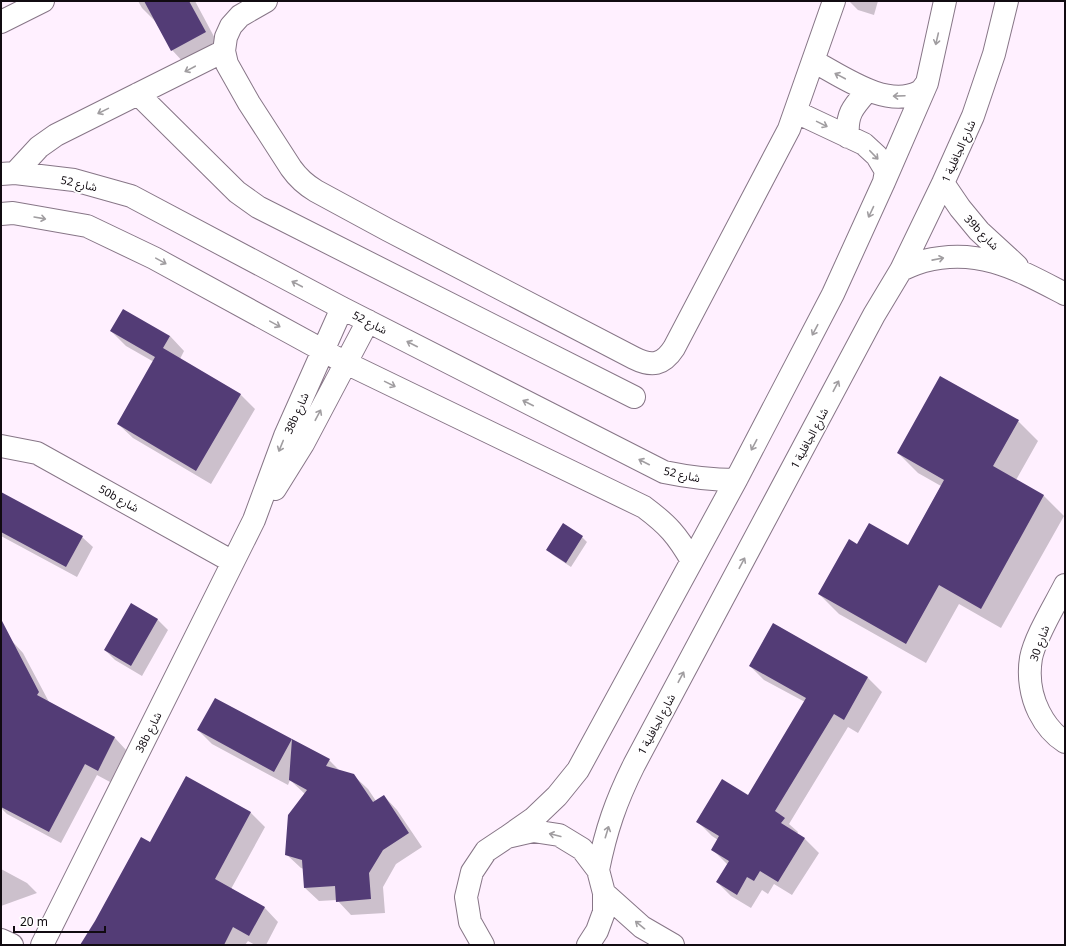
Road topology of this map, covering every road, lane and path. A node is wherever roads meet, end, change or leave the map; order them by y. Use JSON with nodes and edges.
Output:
{"nodes":[{"id":1,"x":43,"y":1,"type":"edge"},
{"id":2,"x":266,"y":1,"type":"edge"},
{"id":3,"x":834,"y":1,"type":"edge"},
{"id":4,"x":945,"y":1,"type":"edge"},
{"id":5,"x":1007,"y":1,"type":"edge"},
{"id":6,"x":1,"y":22,"type":"edge"},
{"id":7,"x":224,"y":51,"type":"junction"},
{"id":8,"x":813,"y":61,"type":"junction"},
{"id":9,"x":927,"y":83,"type":"junction"},
{"id":10,"x":868,"y":90,"type":"junction"},
{"id":11,"x":138,"y":94,"type":"junction"},
{"id":12,"x":796,"y":112,"type":"junction"},
{"id":13,"x":848,"y":137,"type":"junction"},
{"id":14,"x":8,"y":174,"type":"edge"},
{"id":15,"x":884,"y":182,"type":"junction"},
{"id":16,"x":943,"y":184,"type":"junction"},
{"id":17,"x":1,"y":214,"type":"edge"},
{"id":18,"x":901,"y":270,"type":"junction"},
{"id":19,"x":1027,"y":274,"type":"junction"},
{"id":20,"x":1065,"y":294,"type":"edge"},
{"id":21,"x":342,"y":308,"type":"junction"},
{"id":22,"x":368,"y":321,"type":"junction"},
{"id":23,"x":323,"y":350,"type":"junction"},
{"id":24,"x":346,"y":363,"type":"junction"},
{"id":25,"x":634,"y":397,"type":"dead end"},
{"id":26,"x":1,"y":446,"type":"edge"},
{"id":27,"x":736,"y":480,"type":"junction"},
{"id":28,"x":254,"y":520,"type":"junction"},
{"id":29,"x":692,"y":561,"type":"junction"},
{"id":30,"x":233,"y":562,"type":"junction"},
{"id":31,"x":1065,"y":585,"type":"edge"},
{"id":32,"x":1065,"y":742,"type":"edge"},
{"id":33,"x":507,"y":837,"type":"junction"},
{"id":34,"x":598,"y":870,"type":"junction"},
{"id":35,"x":604,"y":893,"type":"junction"},
{"id":36,"x":470,"y":922,"type":"junction"},
{"id":37,"x":1,"y":940,"type":"edge"},
{"id":38,"x":12,"y":945,"type":"edge"},
{"id":39,"x":42,"y":945,"type":"edge"},
{"id":40,"x":470,"y":945,"type":"edge"},
{"id":41,"x":483,"y":945,"type":"edge"},
{"id":42,"x":588,"y":945,"type":"edge"},
{"id":43,"x":673,"y":945,"type":"edge"}],
"edges":[{"from":1,"to":6,"type":"street"},
{"from":2,"to":7,"type":"street"},
{"from":3,"to":8,"type":"street"},
{"from":4,"to":9,"type":"street","one_way":true},
{"from":5,"to":16,"type":"street","name":"شارع الجافلية 1"},
{"from":7,"to":11,"type":"street","one_way":true},
{"from":7,"to":12,"type":"street"},
{"from":10,"to":8,"type":"street","one_way":true},
{"from":8,"to":12,"type":"street"},
{"from":9,"to":10,"type":"street","one_way":true},
{"from":9,"to":15,"type":"street"},
{"from":10,"to":13,"type":"street"},
{"from":11,"to":14,"type":"street","one_way":true},
{"from":11,"to":25,"type":"street"},
{"from":12,"to":13,"type":"street","one_way":true},
{"from":13,"to":15,"type":"street","one_way":true},
{"from":21,"to":14,"type":"street","name":"شارع 52","one_way":true},
{"from":15,"to":27,"type":"street","one_way":true},
{"from":16,"to":18,"type":"street","name":"شارع الجافلية 1"},
{"from":16,"to":19,"type":"street","name":"39b شارع"},
{"from":17,"to":23,"type":"street","one_way":true},
{"from":18,"to":19,"type":"street","name":"39b شارع","one_way":true},
{"from":34,"to":18,"type":"street","name":"شارع الجافلية 1","one_way":true},
{"from":19,"to":20,"type":"street","name":"39b شارع"},
{"from":21,"to":22,"type":"street","name":"شارع 52"},
{"from":21,"to":23,"type":"street","name":"38b شارع"},
{"from":22,"to":24,"type":"street","name":"38b شارع"},
{"from":27,"to":22,"type":"street","name":"شارع 52","one_way":true},
{"from":23,"to":24,"type":"street"},
{"from":23,"to":28,"type":"street","name":"38b شارع","one_way":true},
{"from":28,"to":24,"type":"street","name":"38b شارع","one_way":true},
{"from":24,"to":29,"type":"street","one_way":true},
{"from":26,"to":30,"type":"street","name":"50b شارع"},
{"from":27,"to":29,"type":"street"},
{"from":28,"to":30,"type":"street","name":"38b شارع"},
{"from":29,"to":33,"type":"street"},
{"from":30,"to":39,"type":"street","name":"38b شارع"},
{"from":31,"to":32,"type":"street","name":"شارع 30"},
{"from":34,"to":33,"type":"street","one_way":true},
{"from":33,"to":36,"type":"street"},
{"from":34,"to":35,"type":"street"},
{"from":35,"to":42,"type":"street"},
{"from":43,"to":35,"type":"street","one_way":true},
{"from":36,"to":40,"type":"street"},
{"from":36,"to":41,"type":"street"},
{"from":37,"to":38,"type":"street"}]}
